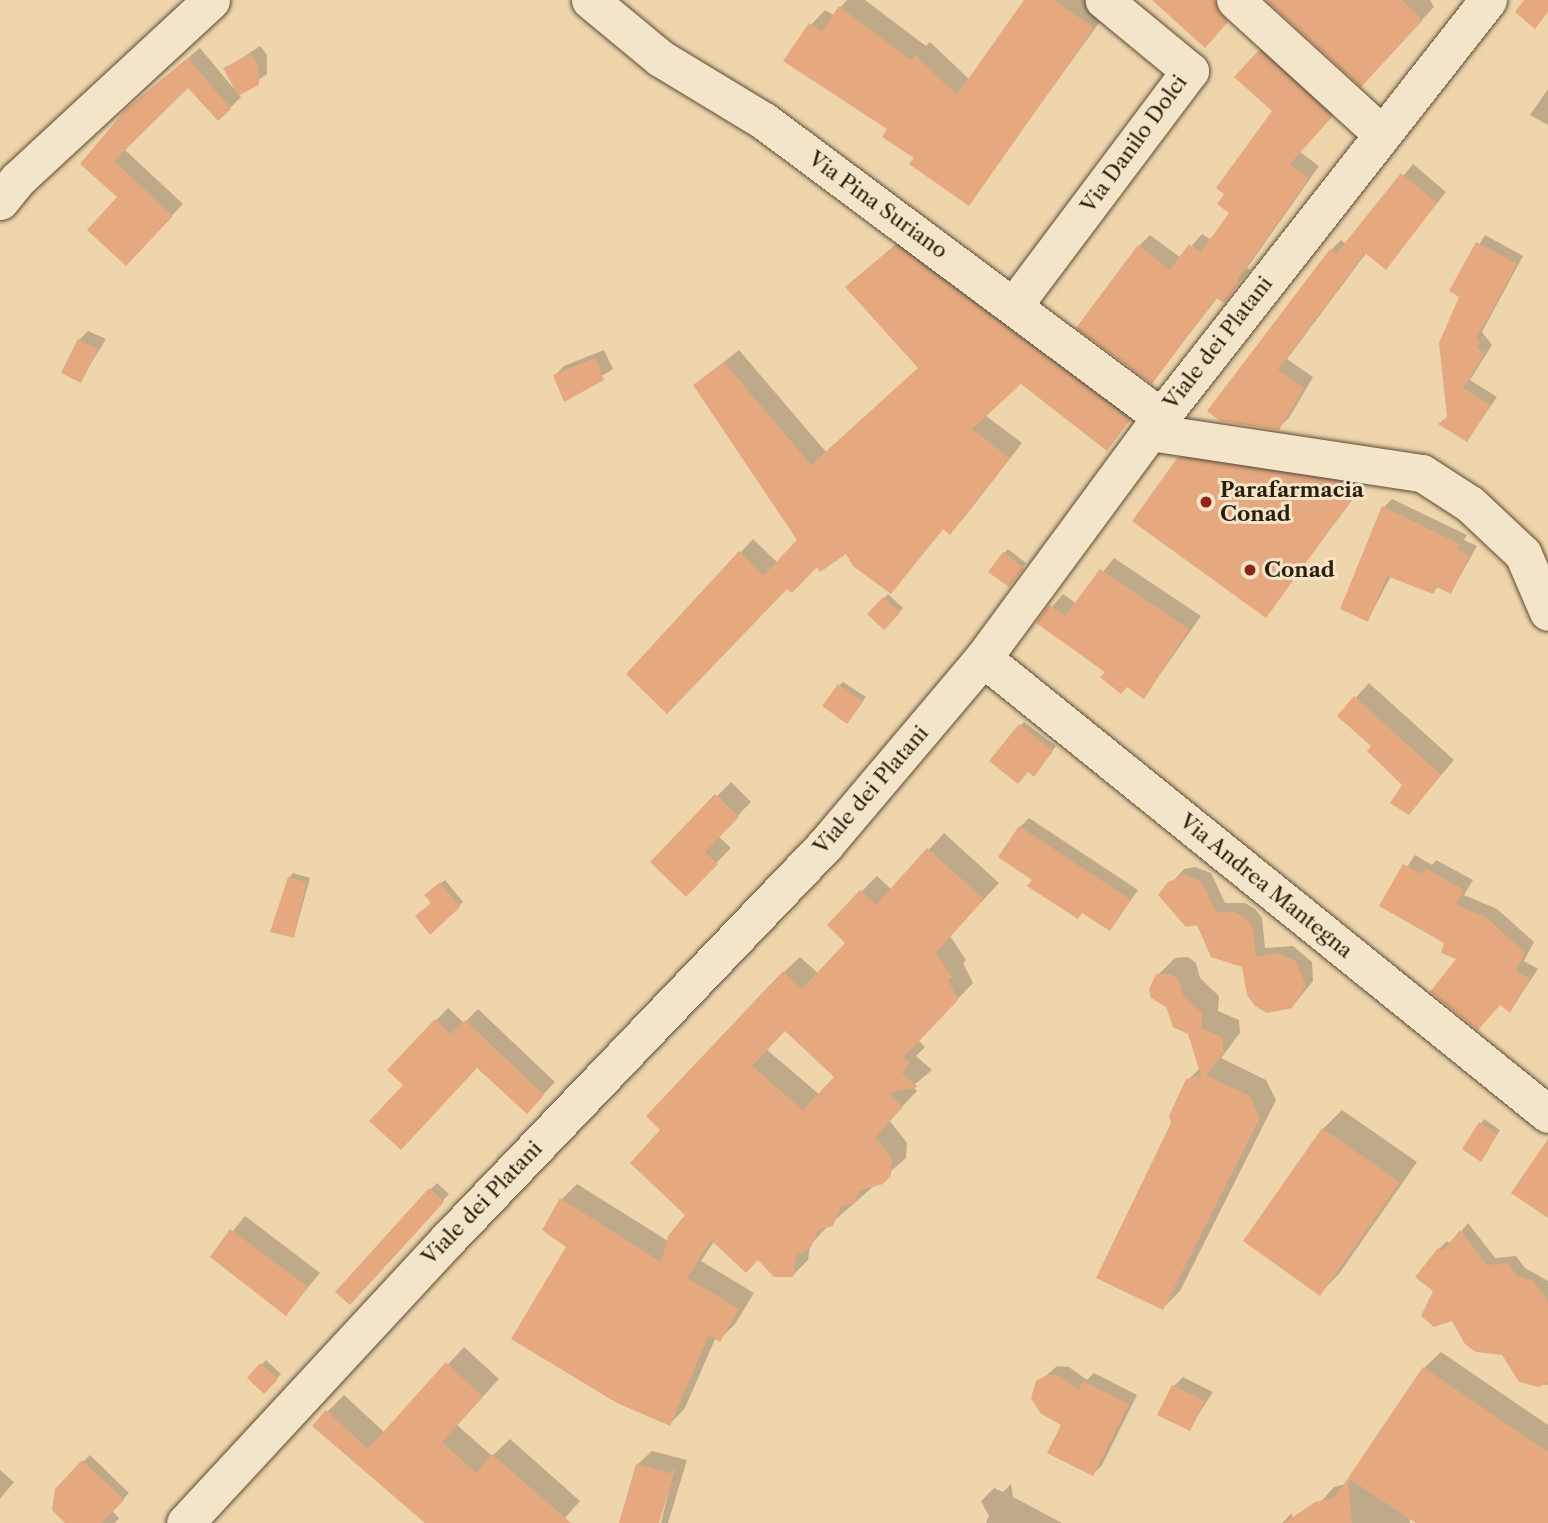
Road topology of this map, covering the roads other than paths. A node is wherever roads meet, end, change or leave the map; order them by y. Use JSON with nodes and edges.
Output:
{"nodes":[{"id":1,"x":211,"y":0,"type":"edge"},
{"id":2,"x":590,"y":0,"type":"edge"},
{"id":3,"x":1104,"y":0,"type":"edge"},
{"id":4,"x":1235,"y":0,"type":"edge"},
{"id":5,"x":1488,"y":0,"type":"edge"},
{"id":6,"x":1381,"y":134,"type":"junction"},
{"id":7,"x":6,"y":182,"type":"edge"},
{"id":8,"x":1014,"y":305,"type":"junction"},
{"id":9,"x":1155,"y":425,"type":"junction"},
{"id":10,"x":1548,"y":612,"type":"edge"},
{"id":11,"x":983,"y":658,"type":"junction"},
{"id":12,"x":1548,"y":1114,"type":"edge"},
{"id":13,"x":186,"y":1523,"type":"edge"}],
"edges":[{"from":1,"to":7,"type":"street"},
{"from":2,"to":8,"type":"street","name":"Via Pina Suriano"},
{"from":3,"to":8,"type":"street","name":"Via Danilo Dolci"},
{"from":4,"to":6,"type":"street"},
{"from":5,"to":6,"type":"street","name":"Viale dei Platani"},
{"from":6,"to":9,"type":"street","name":"Viale dei Platani"},
{"from":8,"to":9,"type":"street","name":"Via Pina Suriano"},
{"from":9,"to":10,"type":"street"},
{"from":9,"to":11,"type":"street","name":"Viale dei Platani"},
{"from":11,"to":12,"type":"street","name":"Via Andrea Mantegna"},
{"from":11,"to":13,"type":"street","name":"Viale dei Platani"}]}
